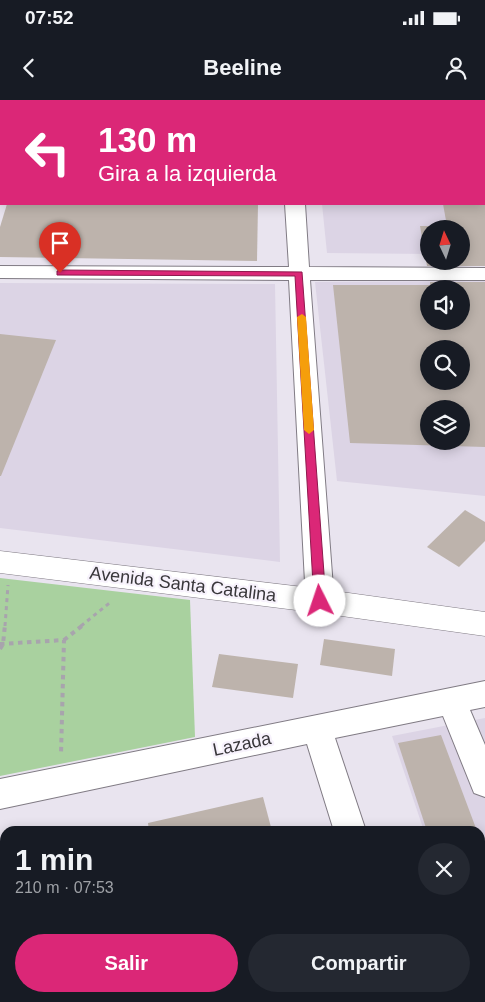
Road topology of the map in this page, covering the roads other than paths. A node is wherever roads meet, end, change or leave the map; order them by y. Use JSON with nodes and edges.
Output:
{"nodes":[{"id":1,"x":295,"y":205,"type":"edge"},
{"id":2,"x":0,"y":272,"type":"edge"},
{"id":3,"x":299,"y":274,"type":"junction"},
{"id":4,"x":485,"y":274,"type":"edge"},
{"id":5,"x":5,"y":563,"type":"edge"},
{"id":6,"x":320,"y":601,"type":"junction"},
{"id":7,"x":452,"y":619,"type":"junction"},
{"id":8,"x":485,"y":624,"type":"edge"},
{"id":9,"x":485,"y":634,"type":"edge"},
{"id":10,"x":485,"y":694,"type":"edge"},
{"id":11,"x":452,"y":701,"type":"junction"},
{"id":12,"x":317,"y":729,"type":"junction"},
{"id":13,"x":485,"y":783,"type":"edge"},
{"id":14,"x":0,"y":794,"type":"edge"},
{"id":15,"x":348,"y":826,"type":"edge"}],
"edges":[{"from":1,"to":3,"type":"street"},
{"from":2,"to":3,"type":"street"},
{"from":3,"to":4,"type":"street"},
{"from":3,"to":6,"type":"street"},
{"from":5,"to":6,"type":"main road","name":"Avenida Santa Catalina"},
{"from":6,"to":7,"type":"main road","name":"Avenida Santa Catalina"},
{"from":7,"to":8,"type":"main road","name":"Avenida Santa Catalina"},
{"from":7,"to":9,"type":"main road"},
{"from":10,"to":11,"type":"street","name":"Lazada"},
{"from":11,"to":12,"type":"street","name":"Lazada"},
{"from":11,"to":13,"type":"street"},
{"from":12,"to":14,"type":"street","name":"Lazada"},
{"from":12,"to":15,"type":"street"}]}
